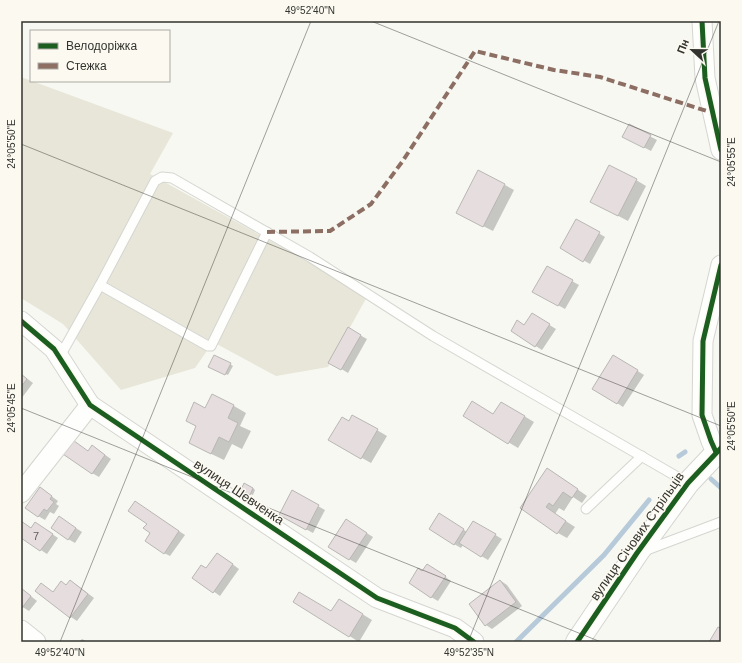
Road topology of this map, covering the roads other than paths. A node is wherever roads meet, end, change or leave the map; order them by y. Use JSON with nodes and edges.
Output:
{"nodes":[{"id":1,"x":702,"y":21,"type":"edge"},
{"id":2,"x":721,"y":150,"type":"edge"},
{"id":3,"x":267,"y":232,"type":"junction"},
{"id":4,"x":721,"y":265,"type":"edge"},
{"id":5,"x":100,"y":285,"type":"junction"},
{"id":6,"x":21,"y":321,"type":"edge"},
{"id":7,"x":59,"y":358,"type":"junction"},
{"id":8,"x":90,"y":405,"type":"junction"},
{"id":9,"x":719,"y":450,"type":"edge"},
{"id":10,"x":642,"y":456,"type":"junction"},
{"id":11,"x":688,"y":483,"type":"junction"},
{"id":12,"x":21,"y":492,"type":"edge"},
{"id":13,"x":586,"y":509,"type":"dead end"},
{"id":14,"x":721,"y":522,"type":"edge"},
{"id":15,"x":637,"y":553,"type":"junction"},
{"id":16,"x":21,"y":630,"type":"edge"},
{"id":17,"x":36,"y":642,"type":"edge"},
{"id":18,"x":474,"y":642,"type":"edge"},
{"id":19,"x":577,"y":642,"type":"edge"}],
"edges":[{"from":1,"to":2,"type":"street"},
{"from":3,"to":5,"type":"lane"},
{"from":3,"to":5,"type":"lane"},
{"from":3,"to":10,"type":"lane"},
{"from":4,"to":9,"type":"street"},
{"from":5,"to":7,"type":"lane"},
{"from":6,"to":7,"type":"street","name":"вулиця Шевченка"},
{"from":7,"to":8,"type":"street","name":"вулиця Шевченка"},
{"from":8,"to":12,"type":"street"},
{"from":8,"to":18,"type":"street","name":"вулиця Шевченка"},
{"from":9,"to":11,"type":"street","name":"вулиця Січових Стрільців"},
{"from":10,"to":11,"type":"lane"},
{"from":10,"to":13,"type":"lane"},
{"from":11,"to":15,"type":"street","name":"вулиця Січових Стрільців"},
{"from":14,"to":15,"type":"lane"},
{"from":15,"to":19,"type":"street","name":"вулиця Січових Стрільців"},
{"from":16,"to":17,"type":"street"}]}
